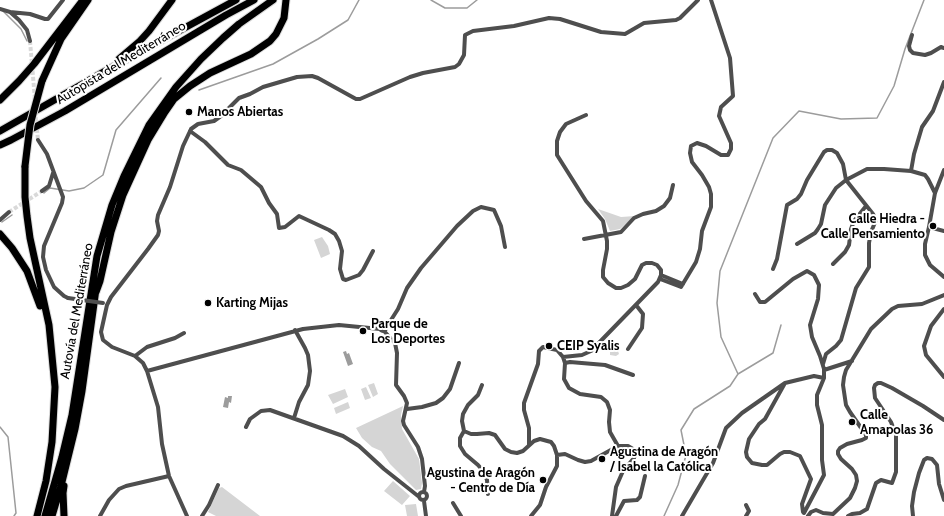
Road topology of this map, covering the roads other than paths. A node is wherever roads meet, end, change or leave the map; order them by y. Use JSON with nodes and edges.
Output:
{"nodes":[{"id":1,"x":63,"y":0,"type":"edge"},
{"id":2,"x":83,"y":0,"type":"edge"},
{"id":3,"x":88,"y":0,"type":"edge"},
{"id":4,"x":172,"y":0,"type":"edge"},
{"id":5,"x":236,"y":0,"type":"edge"},
{"id":6,"x":254,"y":0,"type":"edge"},
{"id":7,"x":274,"y":0,"type":"edge"},
{"id":8,"x":286,"y":0,"type":"edge"},
{"id":9,"x":698,"y":0,"type":"edge"},
{"id":10,"x":711,"y":0,"type":"edge"},
{"id":11,"x":0,"y":9,"type":"edge"},
{"id":12,"x":10,"y":12,"type":"junction"},
{"id":13,"x":912,"y":35,"type":"dead end"},
{"id":14,"x":30,"y":41,"type":"tunnel mouth"},
{"id":15,"x":944,"y":48,"type":"edge"},
{"id":16,"x":107,"y":70,"type":"junction"},
{"id":17,"x":944,"y":82,"type":"edge"},
{"id":18,"x":0,"y":100,"type":"edge"},
{"id":19,"x":586,"y":115,"type":"dead end"},
{"id":20,"x":0,"y":131,"type":"edge"},
{"id":21,"x":190,"y":131,"type":"junction"},
{"id":22,"x":11,"y":140,"type":"junction"},
{"id":23,"x":38,"y":140,"type":"tunnel mouth"},
{"id":24,"x":0,"y":145,"type":"edge"},
{"id":25,"x":0,"y":149,"type":"edge"},
{"id":26,"x":944,"y":170,"type":"edge"},
{"id":27,"x":911,"y":171,"type":"junction"},
{"id":28,"x":53,"y":173,"type":"junction"},
{"id":29,"x":846,"y":180,"type":"junction"},
{"id":30,"x":672,"y":185,"type":"dead end"},
{"id":31,"x":42,"y":191,"type":"tunnel mouth"},
{"id":32,"x":935,"y":193,"type":"junction"},
{"id":33,"x":866,"y":206,"type":"junction"},
{"id":34,"x":9,"y":212,"type":"tunnel mouth"},
{"id":35,"x":0,"y":220,"type":"edge"},
{"id":36,"x":929,"y":227,"type":"junction"},
{"id":37,"x":944,"y":231,"type":"edge"},
{"id":38,"x":0,"y":234,"type":"edge"},
{"id":39,"x":606,"y":235,"type":"junction"},
{"id":40,"x":584,"y":239,"type":"dead end"},
{"id":41,"x":797,"y":244,"type":"dead end"},
{"id":42,"x":100,"y":245,"type":"junction"},
{"id":43,"x":505,"y":246,"type":"dead end"},
{"id":44,"x":373,"y":251,"type":"dead end"},
{"id":45,"x":833,"y":264,"type":"dead end"},
{"id":46,"x":773,"y":269,"type":"dead end"},
{"id":47,"x":661,"y":277,"type":"junction"},
{"id":48,"x":944,"y":277,"type":"edge"},
{"id":49,"x":96,"y":292,"type":"junction"},
{"id":50,"x":755,"y":294,"type":"dead end"},
{"id":51,"x":944,"y":295,"type":"edge"},
{"id":52,"x":105,"y":304,"type":"junction"},
{"id":53,"x":636,"y":305,"type":"junction"},
{"id":54,"x":944,"y":309,"type":"edge"},
{"id":55,"x":295,"y":330,"type":"junction"},
{"id":56,"x":382,"y":330,"type":"junction"},
{"id":57,"x":184,"y":333,"type":"dead end"},
{"id":58,"x":50,"y":337,"type":"junction"},
{"id":59,"x":628,"y":349,"type":"dead end"},
{"id":60,"x":136,"y":356,"type":"junction"},
{"id":61,"x":563,"y":357,"type":"junction"},
{"id":62,"x":852,"y":361,"type":"junction"},
{"id":63,"x":459,"y":363,"type":"dead end"},
{"id":64,"x":565,"y":363,"type":"junction"},
{"id":65,"x":823,"y":364,"type":"junction"},
{"id":66,"x":824,"y":370,"type":"junction"},
{"id":67,"x":147,"y":371,"type":"junction"},
{"id":68,"x":633,"y":375,"type":"dead end"},
{"id":69,"x":944,"y":377,"type":"edge"},
{"id":70,"x":824,"y":378,"type":"junction"},
{"id":71,"x":785,"y":383,"type":"junction"},
{"id":72,"x":482,"y":384,"type":"dead end"},
{"id":73,"x":406,"y":409,"type":"junction"},
{"id":74,"x":294,"y":418,"type":"junction"},
{"id":75,"x":944,"y":420,"type":"edge"},
{"id":76,"x":246,"y":427,"type":"dead end"},
{"id":77,"x":464,"y":431,"type":"junction"},
{"id":78,"x":529,"y":445,"type":"junction"},
{"id":79,"x":618,"y":446,"type":"junction"},
{"id":80,"x":558,"y":455,"type":"junction"},
{"id":81,"x":66,"y":466,"type":"junction"},
{"id":82,"x":169,"y":476,"type":"junction"},
{"id":83,"x":645,"y":476,"type":"dead end"},
{"id":84,"x":218,"y":485,"type":"dead end"},
{"id":85,"x":424,"y":492,"type":"junction"},
{"id":86,"x":488,"y":494,"type":"dead end"},
{"id":87,"x":418,"y":496,"type":"junction"},
{"id":88,"x":424,"y":500,"type":"junction"},
{"id":89,"x":944,"y":500,"type":"edge"},
{"id":90,"x":453,"y":503,"type":"dead end"},
{"id":91,"x":746,"y":505,"type":"dead end"},
{"id":92,"x":612,"y":514,"type":"edge"},
{"id":93,"x":822,"y":514,"type":"edge"},
{"id":94,"x":617,"y":515,"type":"edge"},
{"id":95,"x":806,"y":515,"type":"edge"},
{"id":96,"x":36,"y":516,"type":"edge"},
{"id":97,"x":45,"y":516,"type":"edge"},
{"id":98,"x":52,"y":516,"type":"edge"},
{"id":99,"x":64,"y":516,"type":"edge"},
{"id":100,"x":100,"y":516,"type":"edge"},
{"id":101,"x":187,"y":516,"type":"edge"},
{"id":102,"x":202,"y":516,"type":"edge"},
{"id":103,"x":426,"y":516,"type":"edge"},
{"id":104,"x":461,"y":516,"type":"edge"},
{"id":105,"x":531,"y":516,"type":"edge"},
{"id":106,"x":682,"y":516,"type":"edge"},
{"id":107,"x":746,"y":516,"type":"edge"},
{"id":108,"x":817,"y":516,"type":"edge"},
{"id":109,"x":848,"y":516,"type":"edge"},
{"id":110,"x":913,"y":516,"type":"edge"}],
"edges":[{"from":1,"to":12,"type":"street"},
{"from":2,"to":18,"type":"highway"},
{"from":3,"to":58,"type":"highway","name":"Autovía del Mediterráneo","bridge":true},
{"from":4,"to":16,"type":"highway"},
{"from":5,"to":16,"type":"highway","name":"Autopista del Mediterráneo"},
{"from":6,"to":22,"type":"highway","name":"Autopista del Mediterráneo"},
{"from":7,"to":42,"type":"highway","name":"Autovía del Mediterráneo"},
{"from":8,"to":49,"type":"highway"},
{"from":9,"to":21,"type":"street"},
{"from":10,"to":47,"type":"street"},
{"from":11,"to":12,"type":"street"},
{"from":12,"to":14,"type":"street"},
{"from":13,"to":15,"type":"street"},
{"from":16,"to":20,"type":"highway","name":"Autopista del Mediterráneo"},
{"from":17,"to":27,"type":"street"},
{"from":19,"to":39,"type":"street"},
{"from":21,"to":44,"type":"street"},
{"from":21,"to":52,"type":"street"},
{"from":22,"to":24,"type":"highway","name":"Autopista del Mediterráneo"},
{"from":22,"to":25,"type":"highway"},
{"from":23,"to":28,"type":"street"},
{"from":26,"to":32,"type":"street"},
{"from":27,"to":29,"type":"street"},
{"from":27,"to":32,"type":"street"},
{"from":28,"to":31,"type":"street"},
{"from":28,"to":52,"type":"street","bridge":true},
{"from":29,"to":33,"type":"street"},
{"from":29,"to":41,"type":"street"},
{"from":29,"to":46,"type":"street"},
{"from":30,"to":39,"type":"street"},
{"from":32,"to":36,"type":"street"},
{"from":33,"to":45,"type":"street"},
{"from":33,"to":65,"type":"street"},
{"from":34,"to":35,"type":"street"},
{"from":36,"to":37,"type":"street"},
{"from":36,"to":48,"type":"street"},
{"from":38,"to":58,"type":"highway"},
{"from":39,"to":40,"type":"street"},
{"from":39,"to":47,"type":"street"},
{"from":42,"to":49,"type":"highway"},
{"from":42,"to":97,"type":"highway","name":"Autovía del Mediterráneo"},
{"from":43,"to":56,"type":"street"},
{"from":47,"to":53,"type":"street"},
{"from":49,"to":81,"type":"highway"},
{"from":50,"to":65,"type":"street"},
{"from":51,"to":62,"type":"street"},
{"from":52,"to":60,"type":"street"},
{"from":53,"to":59,"type":"street"},
{"from":53,"to":61,"type":"street"},
{"from":54,"to":69,"type":"street"},
{"from":55,"to":56,"type":"street"},
{"from":55,"to":67,"type":"street"},
{"from":55,"to":74,"type":"street"},
{"from":56,"to":73,"type":"street"},
{"from":57,"to":60,"type":"street"},
{"from":58,"to":96,"type":"highway","name":"Autovía del Mediterráneo"},
{"from":60,"to":67,"type":"street"},
{"from":61,"to":64,"type":"street"},
{"from":61,"to":78,"type":"street"},
{"from":62,"to":66,"type":"street"},
{"from":62,"to":93,"type":"street"},
{"from":63,"to":73,"type":"street"},
{"from":64,"to":68,"type":"street"},
{"from":64,"to":79,"type":"street"},
{"from":65,"to":66,"type":"street"},
{"from":66,"to":70,"type":"street"},
{"from":67,"to":82,"type":"street"},
{"from":70,"to":71,"type":"street"},
{"from":70,"to":95,"type":"street"},
{"from":71,"to":95,"type":"street"},
{"from":71,"to":106,"type":"street"},
{"from":72,"to":77,"type":"street"},
{"from":73,"to":85,"type":"street"},
{"from":74,"to":76,"type":"street"},
{"from":74,"to":87,"type":"street"},
{"from":75,"to":109,"type":"street"},
{"from":77,"to":78,"type":"street"},
{"from":77,"to":86,"type":"street"},
{"from":78,"to":80,"type":"street"},
{"from":79,"to":80,"type":"street"},
{"from":79,"to":92,"type":"street"},
{"from":80,"to":105,"type":"street"},
{"from":81,"to":98,"type":"highway"},
{"from":81,"to":99,"type":"highway"},
{"from":82,"to":100,"type":"street"},
{"from":82,"to":101,"type":"street"},
{"from":83,"to":94,"type":"street"},
{"from":84,"to":102,"type":"street"},
{"from":85,"to":87,"type":"street"},
{"from":85,"to":88,"type":"street"},
{"from":87,"to":88,"type":"street"},
{"from":88,"to":103,"type":"street"},
{"from":89,"to":110,"type":"street"},
{"from":90,"to":104,"type":"street"},
{"from":91,"to":107,"type":"street"},
{"from":92,"to":94,"type":"street"},
{"from":93,"to":95,"type":"street"},
{"from":93,"to":108,"type":"street"}]}
